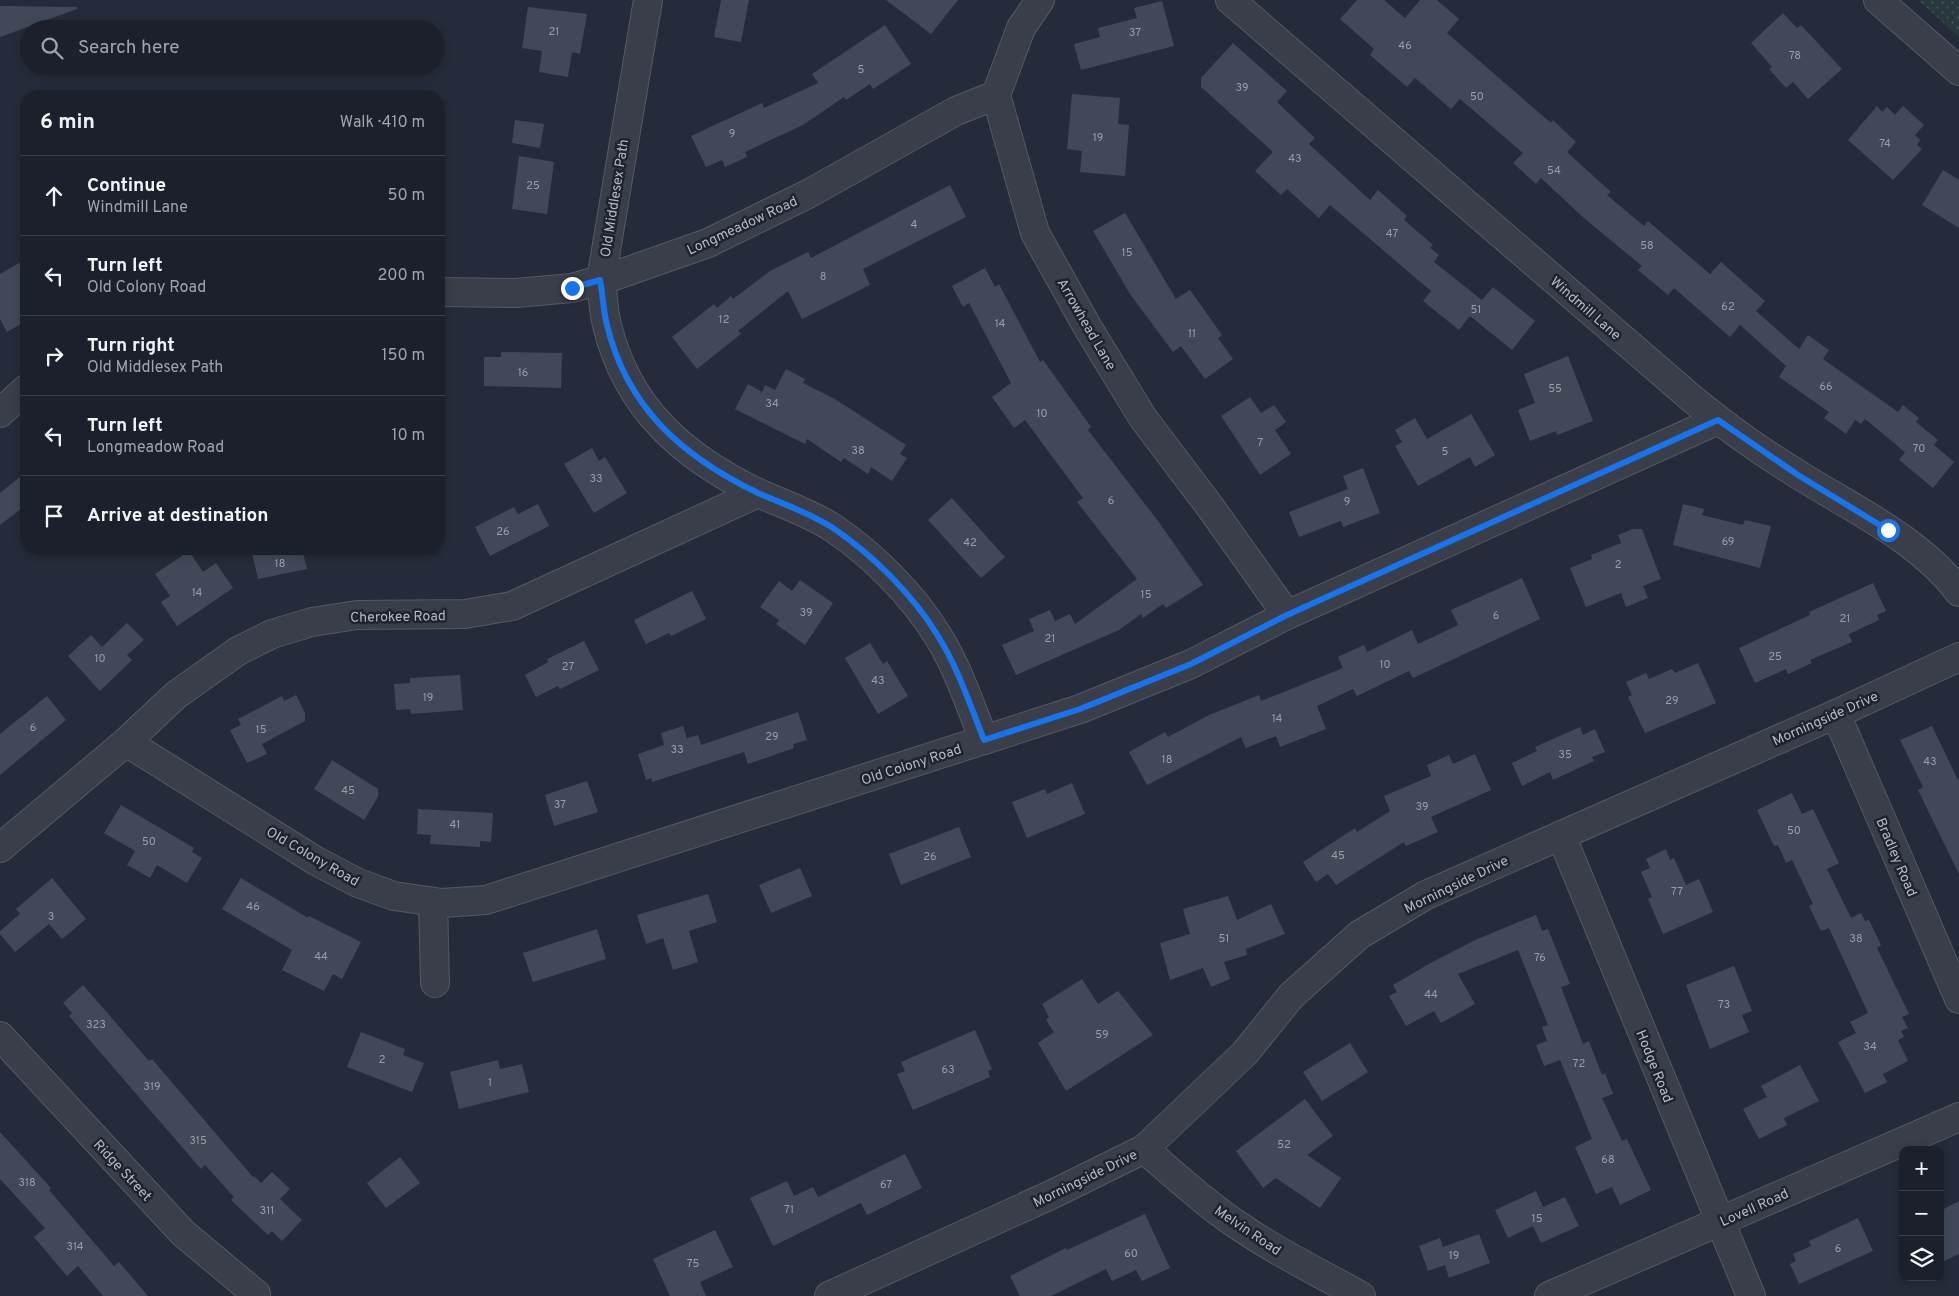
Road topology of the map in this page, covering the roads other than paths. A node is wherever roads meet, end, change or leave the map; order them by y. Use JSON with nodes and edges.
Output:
{"nodes":[{"id":1,"x":648,"y":0,"type":"edge"},
{"id":2,"x":1040,"y":0,"type":"edge"},
{"id":3,"x":1230,"y":0,"type":"edge"},
{"id":4,"x":1878,"y":0,"type":"edge"},
{"id":5,"x":1959,"y":71,"type":"edge"},
{"id":6,"x":996,"y":95,"type":"junction"},
{"id":7,"x":600,"y":280,"type":"junction"},
{"id":8,"x":445,"y":292,"type":"edge"},
{"id":9,"x":20,"y":395,"type":"edge"},
{"id":10,"x":0,"y":413,"type":"edge"},
{"id":11,"x":1718,"y":420,"type":"junction"},
{"id":12,"x":758,"y":493,"type":"junction"},
{"id":13,"x":1959,"y":592,"type":"edge"},
{"id":14,"x":1287,"y":615,"type":"junction"},
{"id":15,"x":1959,"y":657,"type":"edge"},
{"id":16,"x":1836,"y":714,"type":"junction"},
{"id":17,"x":984,"y":740,"type":"junction"},
{"id":18,"x":126,"y":742,"type":"junction"},
{"id":19,"x":1561,"y":835,"type":"junction"},
{"id":20,"x":0,"y":848,"type":"edge"},
{"id":21,"x":433,"y":902,"type":"junction"},
{"id":22,"x":435,"y":983,"type":"dead end"},
{"id":23,"x":1959,"y":999,"type":"edge"},
{"id":24,"x":0,"y":1036,"type":"edge"},
{"id":25,"x":1959,"y":1116,"type":"edge"},
{"id":26,"x":1144,"y":1149,"type":"junction"},
{"id":27,"x":1719,"y":1222,"type":"junction"},
{"id":28,"x":256,"y":1294,"type":"dead end"},
{"id":29,"x":829,"y":1296,"type":"edge"},
{"id":30,"x":1361,"y":1296,"type":"edge"},
{"id":31,"x":1548,"y":1296,"type":"edge"},
{"id":32,"x":1751,"y":1296,"type":"edge"}],
"edges":[{"from":1,"to":7,"type":"street","name":"Old Middlesex Path"},
{"from":2,"to":6,"type":"street"},
{"from":3,"to":11,"type":"street","name":"Windmill Lane"},
{"from":4,"to":5,"type":"street"},
{"from":6,"to":7,"type":"street","name":"Longmeadow Road"},
{"from":6,"to":14,"type":"street","name":"Arrowhead Lane"},
{"from":7,"to":8,"type":"street","name":"Longmeadow Road"},
{"from":7,"to":12,"type":"street","name":"Old Middlesex Path"},
{"from":9,"to":10,"type":"street"},
{"from":11,"to":13,"type":"street","name":"Windmill Lane"},
{"from":11,"to":14,"type":"street","name":"Old Colony Road"},
{"from":12,"to":17,"type":"street","name":"Old Middlesex Path"},
{"from":12,"to":18,"type":"street","name":"Cherokee Road"},
{"from":14,"to":17,"type":"street","name":"Old Colony Road"},
{"from":15,"to":16,"type":"street","name":"Morningside Drive"},
{"from":16,"to":19,"type":"street","name":"Morningside Drive"},
{"from":16,"to":23,"type":"street","name":"Bradley Road"},
{"from":17,"to":21,"type":"street","name":"Old Colony Road"},
{"from":18,"to":20,"type":"street","name":"Cherokee Road"},
{"from":18,"to":21,"type":"street","name":"Old Colony Road"},
{"from":19,"to":26,"type":"street","name":"Morningside Drive"},
{"from":19,"to":27,"type":"street","name":"Hodge Road"},
{"from":21,"to":22,"type":"street"},
{"from":24,"to":28,"type":"street","name":"Ridge Street"},
{"from":25,"to":27,"type":"street","name":"Lovell Road"},
{"from":26,"to":29,"type":"street","name":"Morningside Drive"},
{"from":26,"to":30,"type":"street","name":"Melvin Road"},
{"from":27,"to":31,"type":"street","name":"Lovell Road"},
{"from":27,"to":32,"type":"street","name":"Hodge Road"}]}
